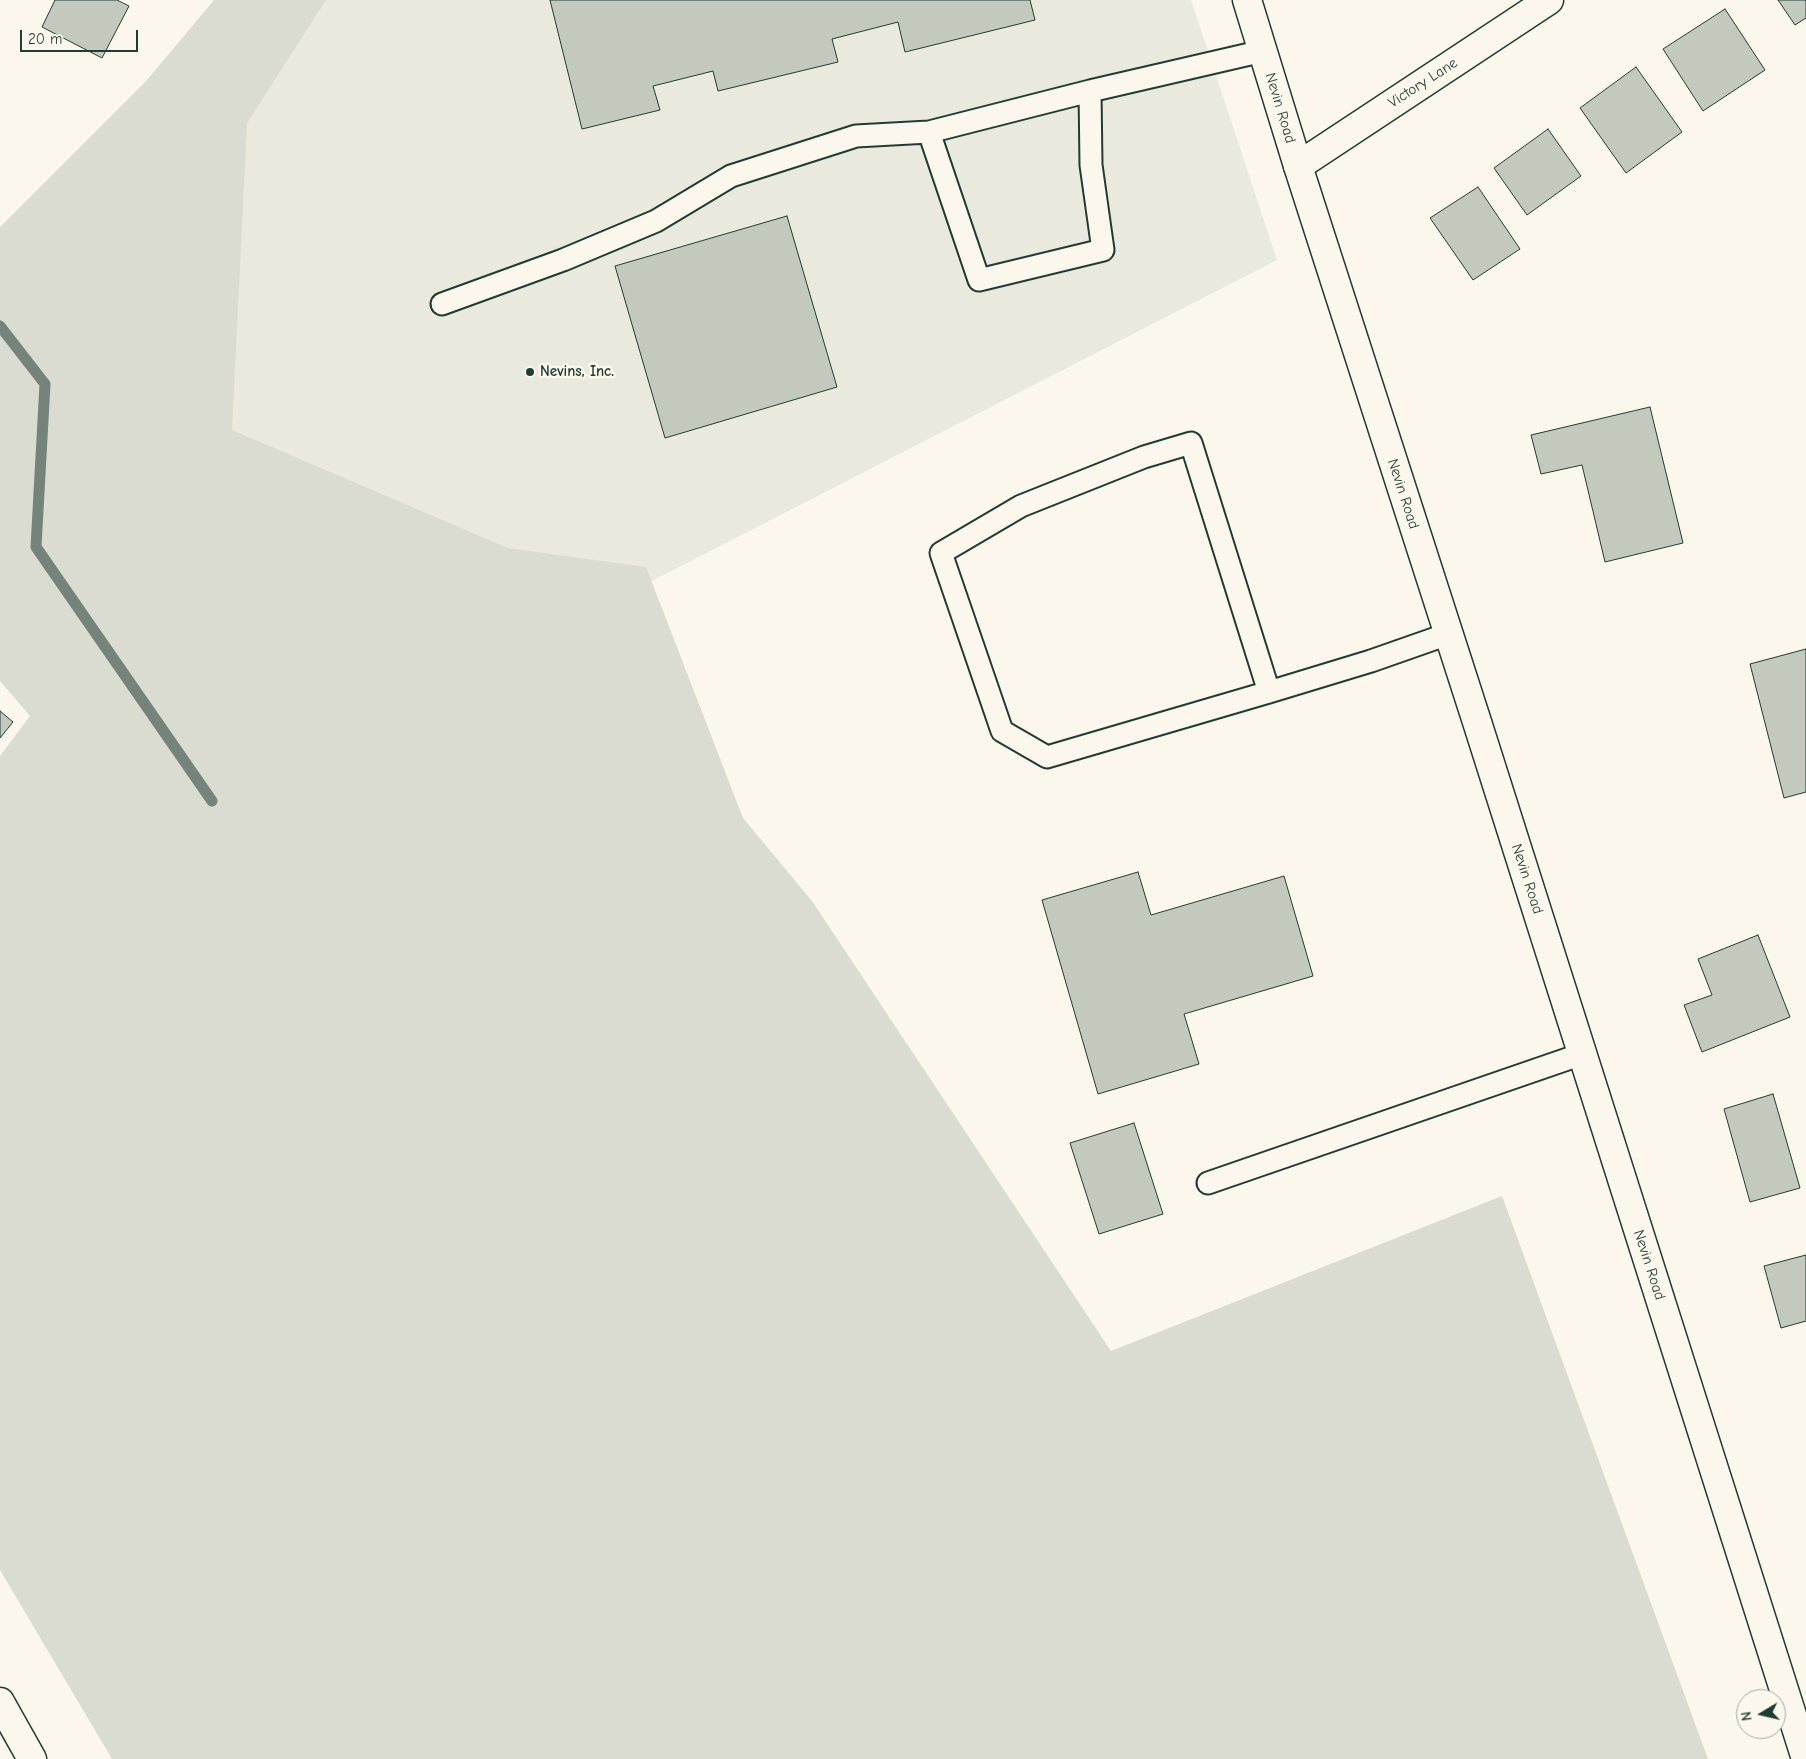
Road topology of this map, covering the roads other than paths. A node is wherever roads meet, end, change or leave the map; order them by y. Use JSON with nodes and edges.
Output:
{"nodes":[{"id":1,"x":1247,"y":0,"type":"edge"},
{"id":2,"x":1549,"y":0,"type":"edge"},
{"id":3,"x":1263,"y":50,"type":"junction"},
{"id":4,"x":1090,"y":91,"type":"junction"},
{"id":5,"x":928,"y":132,"type":"junction"},
{"id":6,"x":1298,"y":166,"type":"junction"},
{"id":7,"x":442,"y":304,"type":"dead end"},
{"id":8,"x":1448,"y":634,"type":"junction"},
{"id":9,"x":1269,"y":692,"type":"junction"},
{"id":10,"x":1582,"y":1054,"type":"junction"},
{"id":11,"x":1208,"y":1183,"type":"dead end"},
{"id":12,"x":0,"y":1702,"type":"edge"},
{"id":13,"x":32,"y":1759,"type":"edge"},
{"id":14,"x":1806,"y":1759,"type":"edge"}],
"edges":[{"from":1,"to":3,"type":"street","name":"Nevin Road"},
{"from":2,"to":6,"type":"street","name":"Victory Lane"},
{"from":3,"to":4,"type":"lane"},
{"from":3,"to":6,"type":"street","name":"Nevin Road"},
{"from":4,"to":5,"type":"lane"},
{"from":4,"to":5,"type":"lane"},
{"from":5,"to":7,"type":"lane"},
{"from":6,"to":8,"type":"street","name":"Nevin Road"},
{"from":8,"to":9,"type":"lane"},
{"from":8,"to":10,"type":"street","name":"Nevin Road"},
{"from":9,"to":9,"type":"lane"},
{"from":10,"to":11,"type":"lane"},
{"from":10,"to":14,"type":"street","name":"Nevin Road"},
{"from":12,"to":13,"type":"street"}]}
